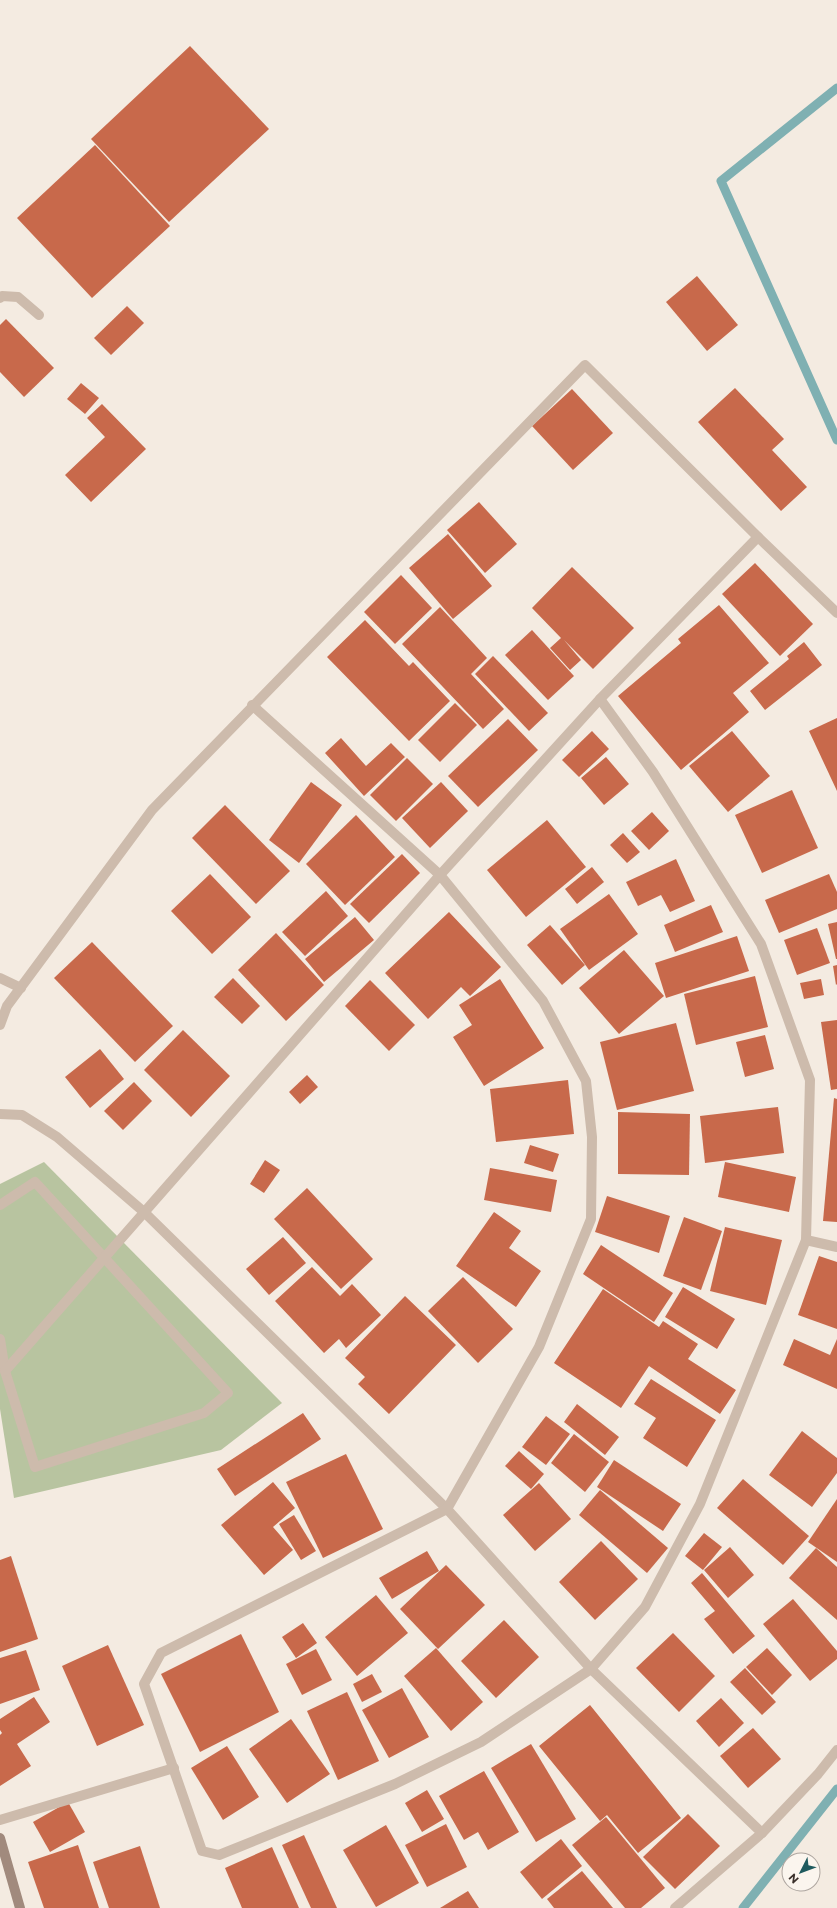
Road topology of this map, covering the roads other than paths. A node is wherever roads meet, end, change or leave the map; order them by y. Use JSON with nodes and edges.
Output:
{"nodes":[{"id":1,"x":0,"y":298,"type":"edge"},
{"id":2,"x":39,"y":316,"type":"dead end"},
{"id":3,"x":758,"y":537,"type":"junction"},
{"id":4,"x":837,"y":613,"type":"edge"},
{"id":5,"x":600,"y":699,"type":"junction"},
{"id":6,"x":252,"y":705,"type":"junction"},
{"id":7,"x":440,"y":876,"type":"junction"},
{"id":8,"x":0,"y":978,"type":"edge"},
{"id":9,"x":21,"y":988,"type":"junction"},
{"id":10,"x":0,"y":1025,"type":"edge"},
{"id":11,"x":0,"y":1114,"type":"edge"},
{"id":12,"x":0,"y":1205,"type":"edge"},
{"id":13,"x":144,"y":1212,"type":"junction"},
{"id":14,"x":806,"y":1240,"type":"junction"},
{"id":15,"x":837,"y":1247,"type":"edge"},
{"id":16,"x":103,"y":1259,"type":"junction"},
{"id":17,"x":0,"y":1339,"type":"edge"},
{"id":18,"x":5,"y":1370,"type":"junction"},
{"id":19,"x":447,"y":1509,"type":"junction"},
{"id":20,"x":591,"y":1669,"type":"junction"},
{"id":21,"x":837,"y":1750,"type":"edge"},
{"id":22,"x":174,"y":1768,"type":"junction"},
{"id":23,"x":0,"y":1820,"type":"edge"},
{"id":24,"x":762,"y":1832,"type":"junction"},
{"id":25,"x":0,"y":1838,"type":"edge"},
{"id":26,"x":20,"y":1908,"type":"edge"},
{"id":27,"x":675,"y":1908,"type":"edge"}],
"edges":[{"from":1,"to":2,"type":"street"},
{"from":3,"to":4,"type":"street"},
{"from":3,"to":5,"type":"street"},
{"from":3,"to":6,"type":"street"},
{"from":5,"to":7,"type":"street"},
{"from":5,"to":14,"type":"street"},
{"from":6,"to":7,"type":"street"},
{"from":6,"to":9,"type":"street"},
{"from":7,"to":13,"type":"street"},
{"from":7,"to":19,"type":"street"},
{"from":8,"to":9,"type":"street"},
{"from":9,"to":10,"type":"street"},
{"from":11,"to":13,"type":"street"},
{"from":12,"to":16,"type":"street"},
{"from":13,"to":16,"type":"street"},
{"from":13,"to":19,"type":"street"},
{"from":14,"to":15,"type":"street"},
{"from":14,"to":20,"type":"street"},
{"from":16,"to":18,"type":"street"},
{"from":16,"to":18,"type":"street"},
{"from":17,"to":18,"type":"street"},
{"from":19,"to":20,"type":"street"},
{"from":19,"to":22,"type":"street"},
{"from":20,"to":22,"type":"street"},
{"from":20,"to":24,"type":"street"},
{"from":21,"to":24,"type":"street"},
{"from":22,"to":23,"type":"street"},
{"from":24,"to":27,"type":"street"},
{"from":25,"to":26,"type":"street"}]}
